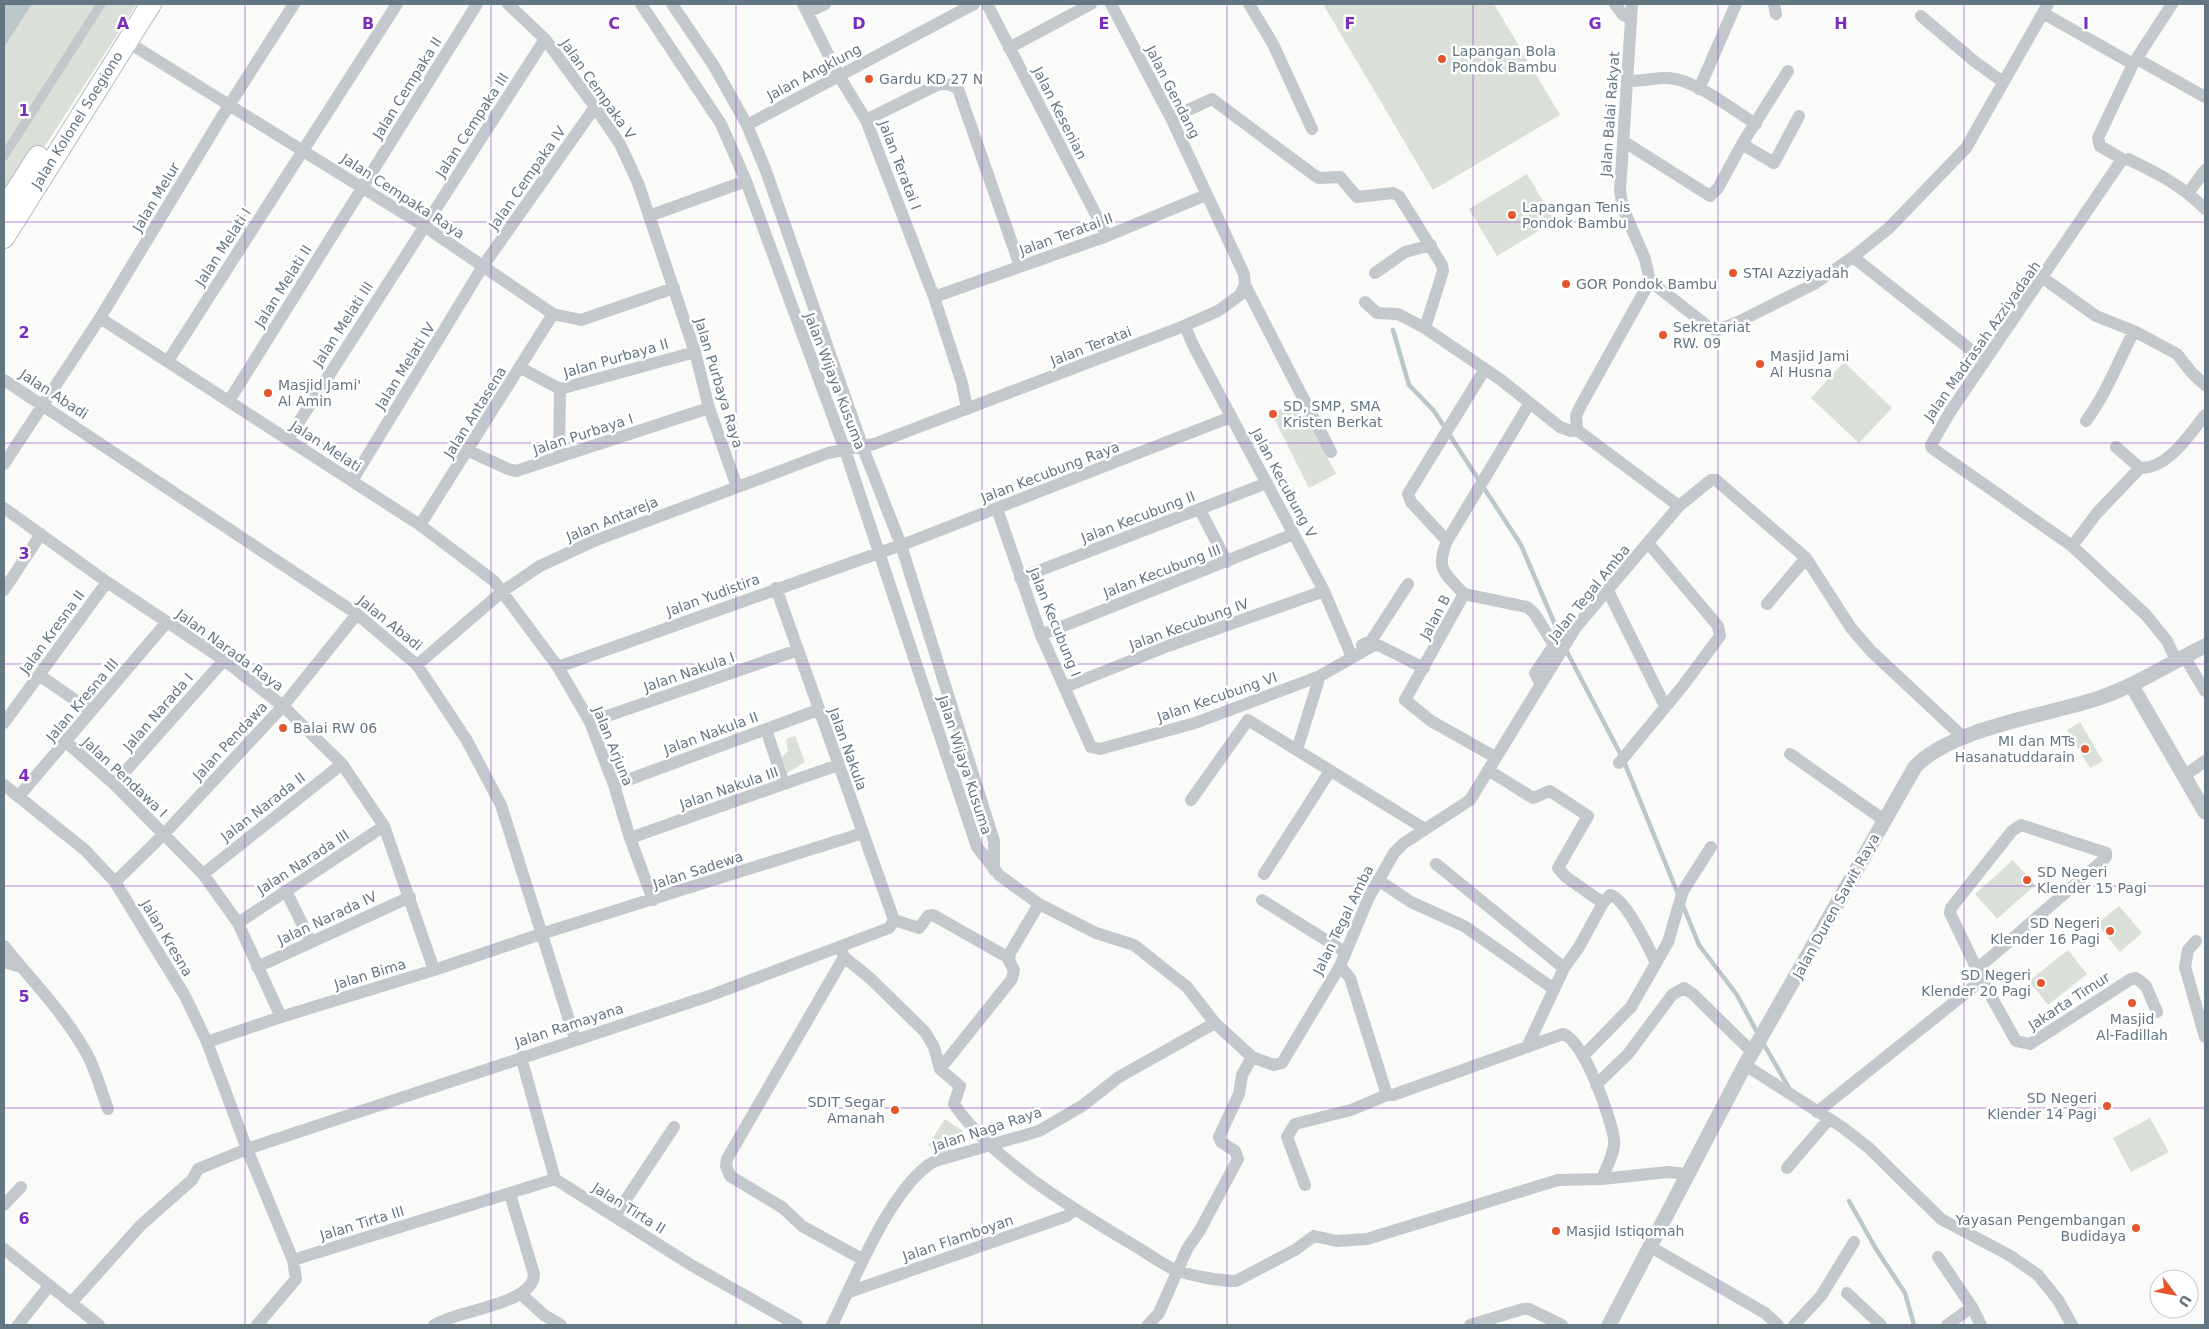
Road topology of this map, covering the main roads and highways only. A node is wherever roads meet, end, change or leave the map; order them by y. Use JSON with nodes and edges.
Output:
{"nodes":[{"id":1,"x":137,"y":4,"type":"edge"},
{"id":2,"x":151,"y":4,"type":"edge"},
{"id":3,"x":4,"y":209,"type":"edge"},
{"id":4,"x":4,"y":238,"type":"edge"}],
"edges":[{"from":1,"to":3,"type":"main road","name":"Jalan Kolonel Soegiono"},
{"from":2,"to":4,"type":"main road","name":"Jalan Kolonel Soegiono"}]}
